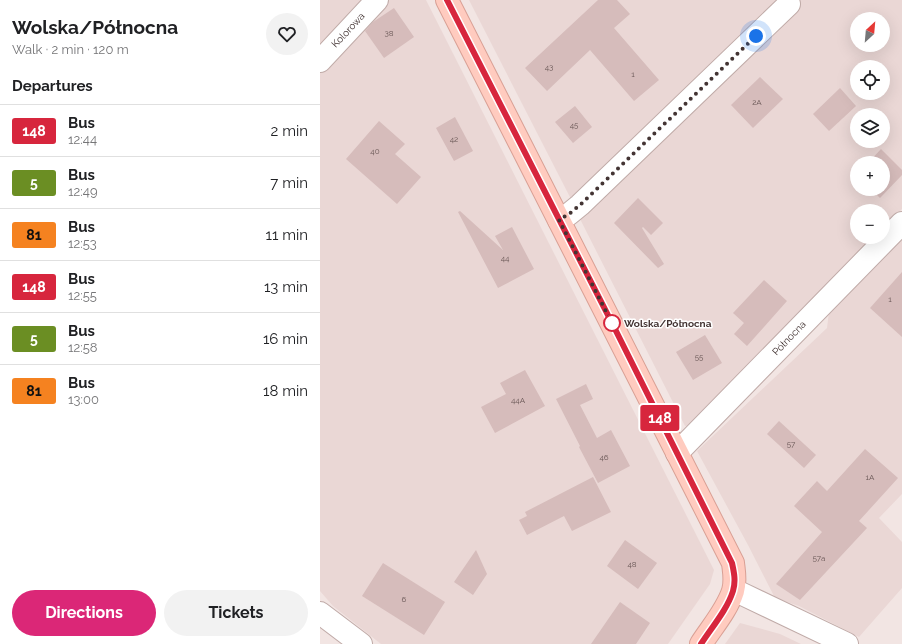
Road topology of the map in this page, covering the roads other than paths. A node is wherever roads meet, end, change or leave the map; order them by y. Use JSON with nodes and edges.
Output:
{"nodes":[{"id":1,"x":377,"y":0,"type":"edge"},
{"id":2,"x":447,"y":0,"type":"edge"},
{"id":3,"x":789,"y":4,"type":"dead end"},
{"id":4,"x":320,"y":61,"type":"edge"},
{"id":5,"x":559,"y":220,"type":"junction"},
{"id":6,"x":902,"y":223,"type":"edge"},
{"id":7,"x":677,"y":453,"type":"junction"},
{"id":8,"x":734,"y":590,"type":"junction"},
{"id":9,"x":320,"y":613,"type":"edge"},
{"id":10,"x":362,"y":644,"type":"edge"},
{"id":11,"x":701,"y":644,"type":"edge"},
{"id":12,"x":847,"y":644,"type":"edge"}],
"edges":[{"from":1,"to":4,"type":"street","name":"Kolorowa"},
{"from":2,"to":5,"type":"street"},
{"from":3,"to":5,"type":"street"},
{"from":5,"to":7,"type":"street"},
{"from":6,"to":7,"type":"street","name":"Północna"},
{"from":7,"to":8,"type":"street"},
{"from":8,"to":11,"type":"street"},
{"from":8,"to":12,"type":"street"},
{"from":9,"to":10,"type":"street"}]}
